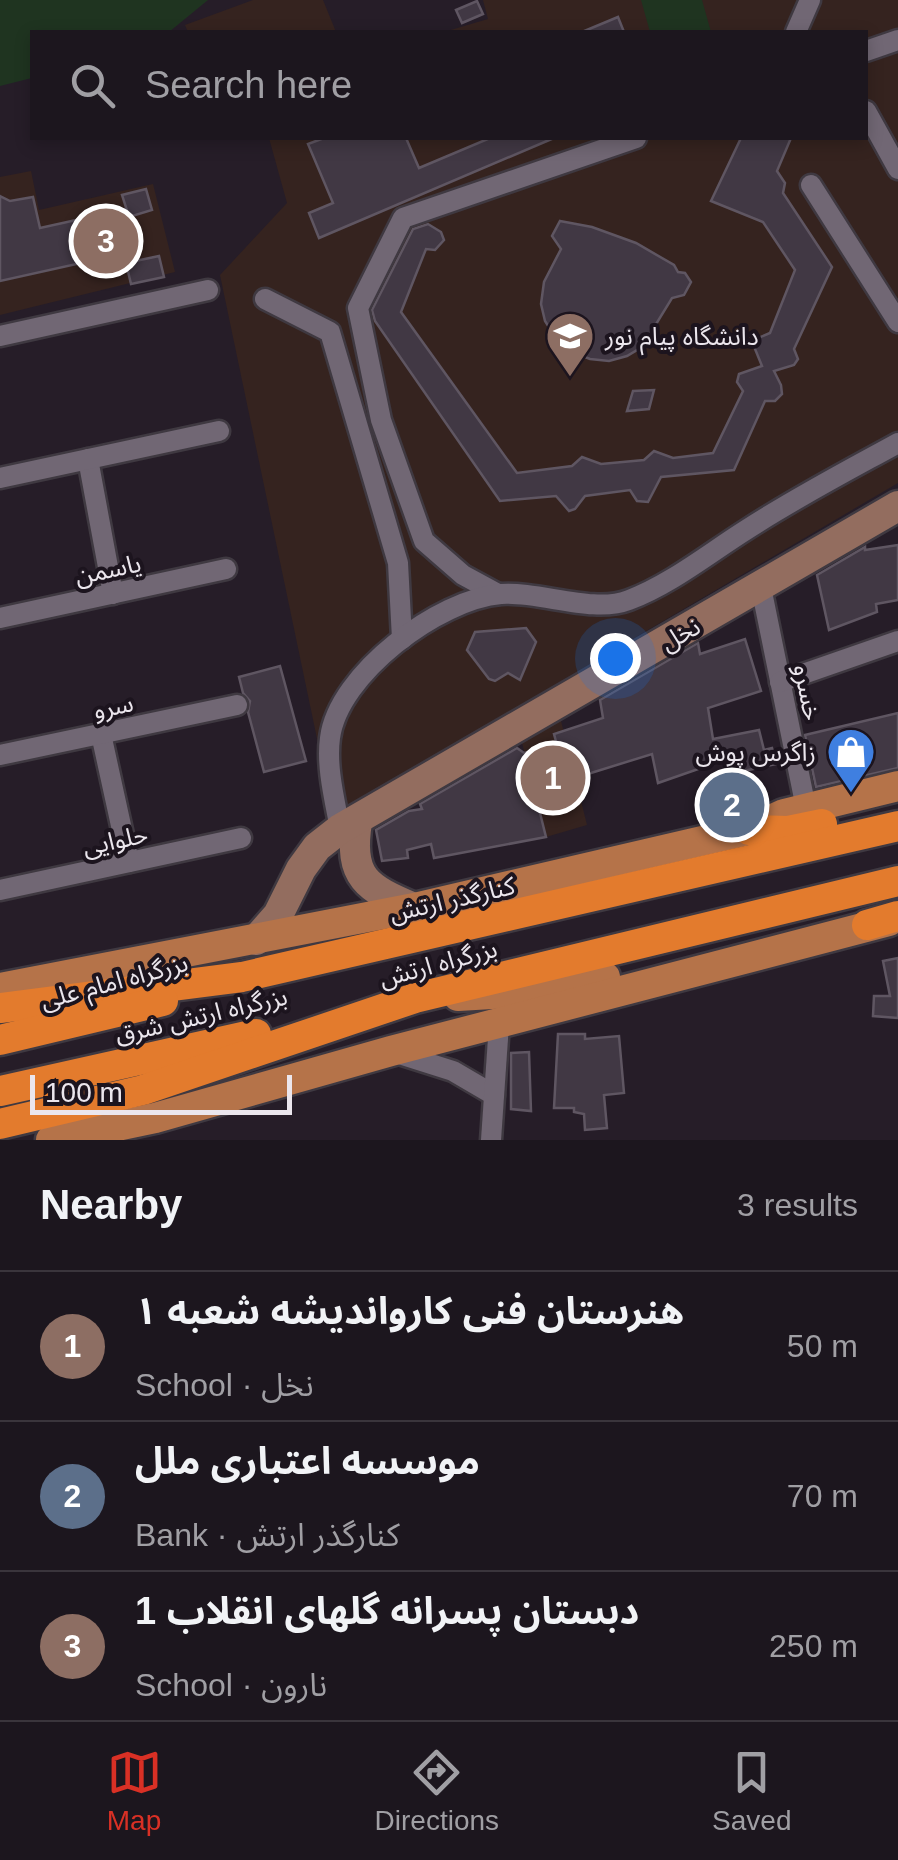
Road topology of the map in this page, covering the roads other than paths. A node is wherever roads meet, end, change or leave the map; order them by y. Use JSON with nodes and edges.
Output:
{"nodes":[{"id":1,"x":810,"y":0,"type":"edge"},
{"id":2,"x":797,"y":30,"type":"edge"},
{"id":3,"x":898,"y":40,"type":"edge"},
{"id":4,"x":868,"y":50,"type":"edge"},
{"id":5,"x":868,"y":115,"type":"edge"},
{"id":6,"x":630,"y":140,"type":"edge"},
{"id":7,"x":898,"y":169,"type":"edge"},
{"id":8,"x":811,"y":185,"type":"dead end"},
{"id":9,"x":208,"y":290,"type":"dead end"},
{"id":10,"x":265,"y":299,"type":"dead end"},
{"id":11,"x":898,"y":322,"type":"edge"},
{"id":12,"x":0,"y":336,"type":"edge"},
{"id":13,"x":220,"y":432,"type":"dead end"},
{"id":14,"x":898,"y":442,"type":"edge"},
{"id":15,"x":88,"y":459,"type":"junction"},
{"id":16,"x":0,"y":478,"type":"edge"},
{"id":17,"x":898,"y":506,"type":"edge"},
{"id":18,"x":226,"y":569,"type":"dead end"},
{"id":19,"x":761,"y":586,"type":"junction"},
{"id":20,"x":113,"y":594,"type":"junction"},
{"id":21,"x":498,"y":594,"type":"junction"},
{"id":22,"x":0,"y":618,"type":"edge"},
{"id":23,"x":402,"y":639,"type":"junction"},
{"id":24,"x":898,"y":641,"type":"edge"},
{"id":25,"x":780,"y":682,"type":"junction"},
{"id":26,"x":236,"y":705,"type":"dead end"},
{"id":27,"x":100,"y":734,"type":"junction"},
{"id":28,"x":0,"y":755,"type":"edge"},
{"id":29,"x":898,"y":786,"type":"edge"},
{"id":30,"x":898,"y":806,"type":"edge"},
{"id":31,"x":806,"y":808,"type":"junction"},
{"id":32,"x":349,"y":826,"type":"junction"},
{"id":33,"x":898,"y":826,"type":"edge"},
{"id":34,"x":750,"y":830,"type":"junction"},
{"id":35,"x":241,"y":838,"type":"dead end"},
{"id":36,"x":129,"y":862,"type":"junction"},
{"id":37,"x":898,"y":881,"type":"edge"},
{"id":38,"x":0,"y":890,"type":"edge"},
{"id":39,"x":414,"y":908,"type":"junction"},
{"id":40,"x":898,"y":918,"type":"edge"},
{"id":41,"x":868,"y":925,"type":"junction"},
{"id":42,"x":256,"y":940,"type":"junction"},
{"id":43,"x":242,"y":976,"type":"junction"},
{"id":44,"x":0,"y":988,"type":"edge"},
{"id":45,"x":415,"y":998,"type":"junction"},
{"id":46,"x":0,"y":1008,"type":"edge"},
{"id":47,"x":500,"y":1024,"type":"junction"},
{"id":48,"x":0,"y":1040,"type":"edge"},
{"id":49,"x":391,"y":1051,"type":"junction"},
{"id":50,"x":0,"y":1091,"type":"edge"},
{"id":51,"x":494,"y":1094,"type":"junction"},
{"id":52,"x":0,"y":1124,"type":"edge"},
{"id":53,"x":51,"y":1140,"type":"edge"},
{"id":54,"x":491,"y":1140,"type":"edge"}],
"edges":[{"from":1,"to":2,"type":"street"},
{"from":3,"to":4,"type":"street"},
{"from":5,"to":7,"type":"street"},
{"from":6,"to":21,"type":"street"},
{"from":8,"to":11,"type":"street"},
{"from":9,"to":12,"type":"street"},
{"from":10,"to":23,"type":"street"},
{"from":13,"to":15,"type":"street"},
{"from":14,"to":21,"type":"street"},
{"from":15,"to":16,"type":"street"},
{"from":15,"to":20,"type":"street"},
{"from":17,"to":19,"type":"main road","name":"نخل"},
{"from":18,"to":20,"type":"street","name":"یاسمن"},
{"from":19,"to":25,"type":"street","name":"خسرو"},
{"from":19,"to":32,"type":"main road","name":"نخل"},
{"from":20,"to":22,"type":"street","name":"یاسمن"},
{"from":21,"to":23,"type":"street"},
{"from":23,"to":32,"type":"street"},
{"from":24,"to":25,"type":"street"},
{"from":25,"to":31,"type":"street","name":"خسرو"},
{"from":26,"to":27,"type":"street","name":"سرو"},
{"from":27,"to":28,"type":"street","name":"سرو"},
{"from":27,"to":36,"type":"street"},
{"from":29,"to":31,"type":"main road","name":"کنارگذر ارتش"},
{"from":30,"to":34,"type":"highway"},
{"from":31,"to":34,"type":"main road","name":"کنارگذر ارتش"},
{"from":32,"to":39,"type":"main road"},
{"from":32,"to":42,"type":"main road","name":"نخل"},
{"from":33,"to":43,"type":"highway","name":"بزرگراه ارتش"},
{"from":34,"to":39,"type":"main road","name":"کنارگذر ارتش"},
{"from":35,"to":36,"type":"street","name":"حلوایی"},
{"from":36,"to":38,"type":"street","name":"حلوایی"},
{"from":37,"to":45,"type":"highway","name":"بزرگراه ارتش"},
{"from":39,"to":42,"type":"main road","name":"کنارگذر ارتش"},
{"from":40,"to":41,"type":"highway"},
{"from":41,"to":45,"type":"main road"},
{"from":41,"to":47,"type":"main road"},
{"from":42,"to":44,"type":"main road","name":"کنارگذر ارتش"},
{"from":43,"to":46,"type":"highway","name":"بزرگراه ارتش"},
{"from":43,"to":48,"type":"highway","name":"بزرگراه امام علی"},
{"from":45,"to":50,"type":"highway","name":"بزرگراه ارتش شرق"},
{"from":45,"to":52,"type":"highway","name":"بزرگراه ارتش"},
{"from":47,"to":49,"type":"main road"},
{"from":47,"to":51,"type":"street"},
{"from":49,"to":51,"type":"street"},
{"from":49,"to":53,"type":"main road"},
{"from":51,"to":54,"type":"street"}]}
